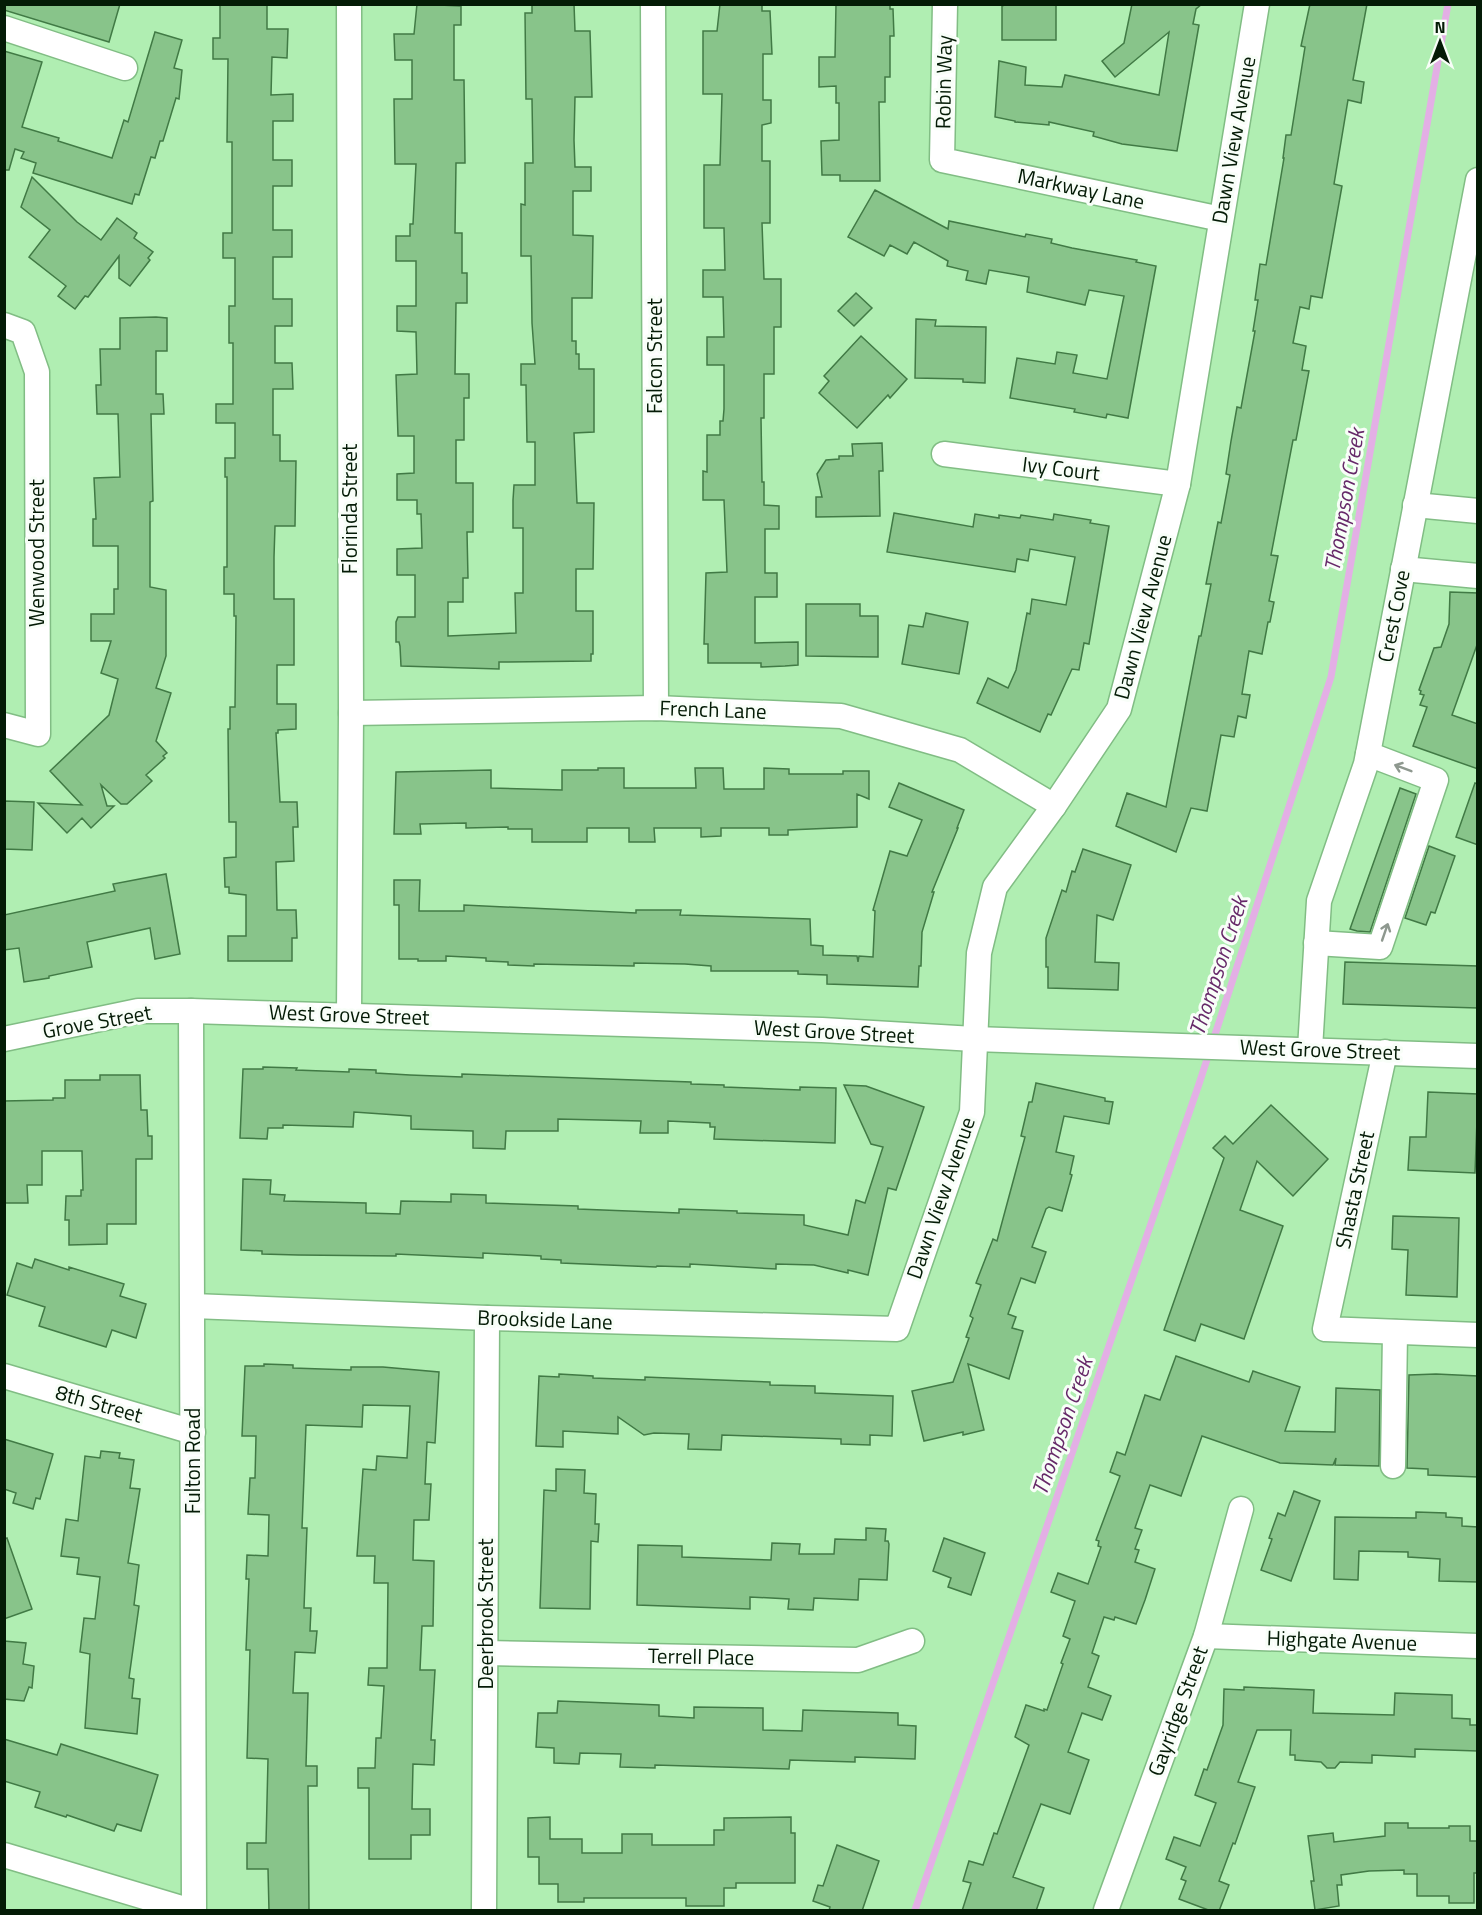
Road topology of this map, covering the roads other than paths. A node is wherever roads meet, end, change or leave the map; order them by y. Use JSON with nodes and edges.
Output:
{"nodes":[{"id":1,"x":350,"y":4,"type":"edge"},
{"id":2,"x":653,"y":4,"type":"edge"},
{"id":3,"x":945,"y":4,"type":"edge"},
{"id":4,"x":1257,"y":4,"type":"edge"},
{"id":5,"x":4,"y":28,"type":"edge"},
{"id":6,"x":125,"y":68,"type":"dead end"},
{"id":7,"x":942,"y":160,"type":"joint"},
{"id":8,"x":1478,"y":180,"type":"edge"},
{"id":9,"x":1221,"y":219,"type":"junction"},
{"id":10,"x":4,"y":324,"type":"edge"},
{"id":11,"x":944,"y":454,"type":"dead end"},
{"id":12,"x":1178,"y":484,"type":"junction"},
{"id":13,"x":1415,"y":505,"type":"junction"},
{"id":14,"x":1478,"y":511,"type":"edge"},
{"id":15,"x":1403,"y":569,"type":"junction"},
{"id":16,"x":1478,"y":576,"type":"edge"},
{"id":17,"x":656,"y":708,"type":"junction"},
{"id":18,"x":351,"y":714,"type":"junction"},
{"id":19,"x":4,"y":725,"type":"edge"},
{"id":20,"x":1368,"y":754,"type":"junction"},
{"id":21,"x":1054,"y":806,"type":"junction"},
{"id":22,"x":1317,"y":943,"type":"junction"},
{"id":23,"x":191,"y":1011,"type":"junction"},
{"id":24,"x":349,"y":1014,"type":"junction"},
{"id":25,"x":4,"y":1039,"type":"edge"},
{"id":26,"x":974,"y":1039,"type":"junction"},
{"id":27,"x":1310,"y":1049,"type":"junction"},
{"id":28,"x":1385,"y":1052,"type":"junction"},
{"id":29,"x":1478,"y":1056,"type":"edge"},
{"id":30,"x":193,"y":1306,"type":"junction"},
{"id":31,"x":487,"y":1318,"type":"junction"},
{"id":32,"x":897,"y":1329,"type":"joint"},
{"id":33,"x":1395,"y":1332,"type":"junction"},
{"id":34,"x":1478,"y":1335,"type":"edge"},
{"id":35,"x":4,"y":1376,"type":"edge"},
{"id":36,"x":193,"y":1432,"type":"junction"},
{"id":37,"x":1393,"y":1466,"type":"dead end"},
{"id":38,"x":1241,"y":1509,"type":"dead end"},
{"id":39,"x":1206,"y":1636,"type":"junction"},
{"id":40,"x":912,"y":1641,"type":"dead end"},
{"id":41,"x":1478,"y":1646,"type":"edge"},
{"id":42,"x":486,"y":1653,"type":"junction"},
{"id":43,"x":4,"y":1855,"type":"edge"},
{"id":44,"x":188,"y":1911,"type":"edge"},
{"id":45,"x":194,"y":1911,"type":"edge"},
{"id":46,"x":484,"y":1911,"type":"edge"},
{"id":47,"x":1106,"y":1911,"type":"edge"}],
"edges":[{"from":1,"to":18,"type":"street","name":"Florinda Street"},
{"from":2,"to":17,"type":"street","name":"Falcon Street"},
{"from":3,"to":7,"type":"street","name":"Robin Way"},
{"from":4,"to":9,"type":"street","name":"Dawn View Avenue"},
{"from":5,"to":6,"type":"street"},
{"from":7,"to":9,"type":"street","name":"Markway Lane"},
{"from":8,"to":13,"type":"street","name":"Crest Cove"},
{"from":9,"to":12,"type":"street","name":"Dawn View Avenue"},
{"from":10,"to":19,"type":"street","name":"Wenwood Street"},
{"from":11,"to":12,"type":"street","name":"Ivy Court"},
{"from":12,"to":21,"type":"street","name":"Dawn View Avenue"},
{"from":13,"to":14,"type":"street"},
{"from":13,"to":15,"type":"street","name":"Crest Cove"},
{"from":15,"to":16,"type":"street"},
{"from":15,"to":20,"type":"street","name":"Crest Cove"},
{"from":17,"to":18,"type":"street","name":"French Lane"},
{"from":17,"to":21,"type":"street","name":"French Lane"},
{"from":18,"to":24,"type":"street","name":"Florinda Street"},
{"from":20,"to":22,"type":"street","name":"Crest Cove"},
{"from":22,"to":20,"type":"street","one_way":true},
{"from":21,"to":26,"type":"street","name":"Dawn View Avenue"},
{"from":22,"to":27,"type":"street","name":"Crest Cove"},
{"from":23,"to":24,"type":"street","name":"West Grove Street"},
{"from":23,"to":25,"type":"street","name":"Grove Street"},
{"from":23,"to":30,"type":"street","name":"Fulton Road"},
{"from":24,"to":26,"type":"street","name":"West Grove Street"},
{"from":26,"to":27,"type":"street","name":"West Grove Street"},
{"from":26,"to":32,"type":"street","name":"Dawn View Avenue"},
{"from":27,"to":28,"type":"street","name":"West Grove Street"},
{"from":28,"to":29,"type":"street","name":"West Grove Street"},
{"from":28,"to":33,"type":"street","name":"Shasta Street"},
{"from":30,"to":31,"type":"street","name":"Brookside Lane"},
{"from":30,"to":36,"type":"street","name":"Fulton Road"},
{"from":31,"to":32,"type":"street","name":"Brookside Lane"},
{"from":31,"to":42,"type":"street","name":"Deerbrook Street"},
{"from":33,"to":34,"type":"street"},
{"from":33,"to":37,"type":"street"},
{"from":35,"to":36,"type":"street","name":"8th Street"},
{"from":36,"to":45,"type":"street","name":"Fulton Road"},
{"from":38,"to":39,"type":"street","name":"Gayridge Street"},
{"from":39,"to":41,"type":"street","name":"Highgate Avenue"},
{"from":39,"to":47,"type":"street","name":"Gayridge Street"},
{"from":40,"to":42,"type":"street","name":"Terrell Place"},
{"from":42,"to":46,"type":"street","name":"Deerbrook Street"},
{"from":43,"to":44,"type":"street"}]}
